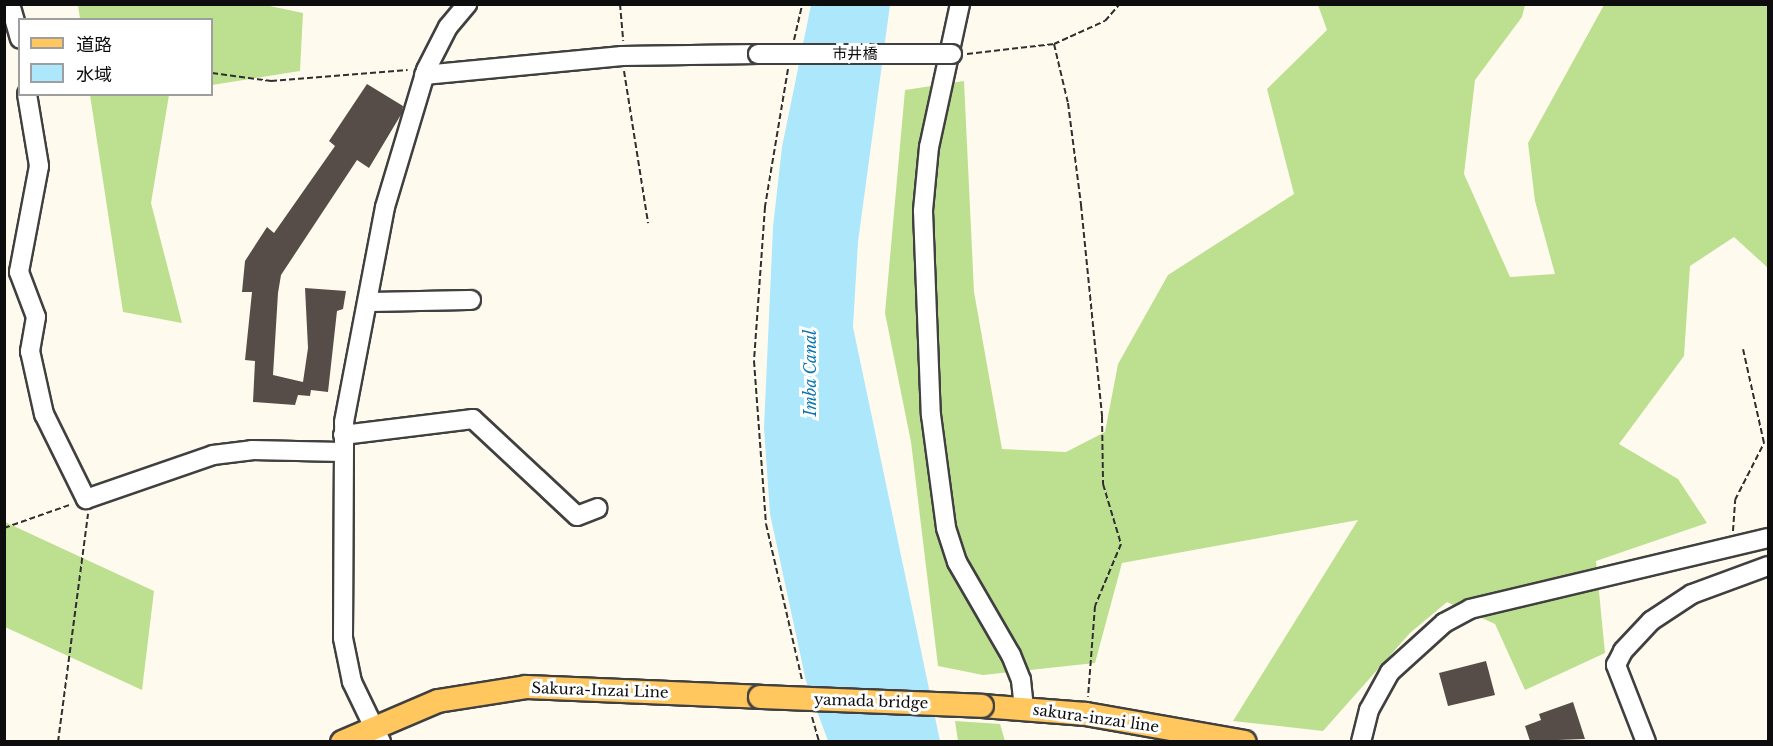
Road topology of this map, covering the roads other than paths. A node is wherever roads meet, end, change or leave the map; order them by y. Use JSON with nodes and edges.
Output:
{"nodes":[{"id":1,"x":10,"y":4,"type":"edge"},
{"id":2,"x":467,"y":4,"type":"edge"},
{"id":3,"x":960,"y":4,"type":"edge"},
{"id":4,"x":18,"y":32,"type":"edge"},
{"id":5,"x":952,"y":54,"type":"road end"},
{"id":6,"x":425,"y":72,"type":"junction"},
{"id":7,"x":27,"y":96,"type":"edge"},
{"id":8,"x":471,"y":300,"type":"dead end"},
{"id":9,"x":368,"y":302,"type":"junction"},
{"id":10,"x":343,"y":443,"type":"junction"},
{"id":11,"x":598,"y":508,"type":"dead end"},
{"id":12,"x":1768,"y":538,"type":"edge"},
{"id":13,"x":1768,"y":566,"type":"edge"},
{"id":14,"x":760,"y":697,"type":"joint"},
{"id":15,"x":982,"y":706,"type":"joint"},
{"id":16,"x":1024,"y":708,"type":"junction"},
{"id":17,"x":377,"y":733,"type":"edge"},
{"id":18,"x":342,"y":741,"type":"edge"},
{"id":19,"x":1245,"y":741,"type":"edge"},
{"id":20,"x":1360,"y":741,"type":"edge"},
{"id":21,"x":1646,"y":741,"type":"edge"}],
"edges":[{"from":1,"to":4,"type":"street"},
{"from":2,"to":6,"type":"street"},
{"from":3,"to":16,"type":"street"},
{"from":5,"to":6,"type":"street","name":"市井橋","bridge":true},
{"from":6,"to":9,"type":"street"},
{"from":7,"to":10,"type":"street"},
{"from":8,"to":9,"type":"street"},
{"from":9,"to":10,"type":"street"},
{"from":10,"to":11,"type":"street"},
{"from":10,"to":17,"type":"street"},
{"from":12,"to":20,"type":"street"},
{"from":13,"to":21,"type":"street"},
{"from":14,"to":15,"type":"main road","name":"yamada bridge","bridge":true},
{"from":14,"to":17,"type":"main road","name":"Sakura-Inzai Line"},
{"from":15,"to":16,"type":"main road","name":"sakura-inzai line"},
{"from":16,"to":19,"type":"main road","name":"sakura-inzai line"},
{"from":17,"to":18,"type":"main road","name":"Sakura-Inzai Line"}]}
